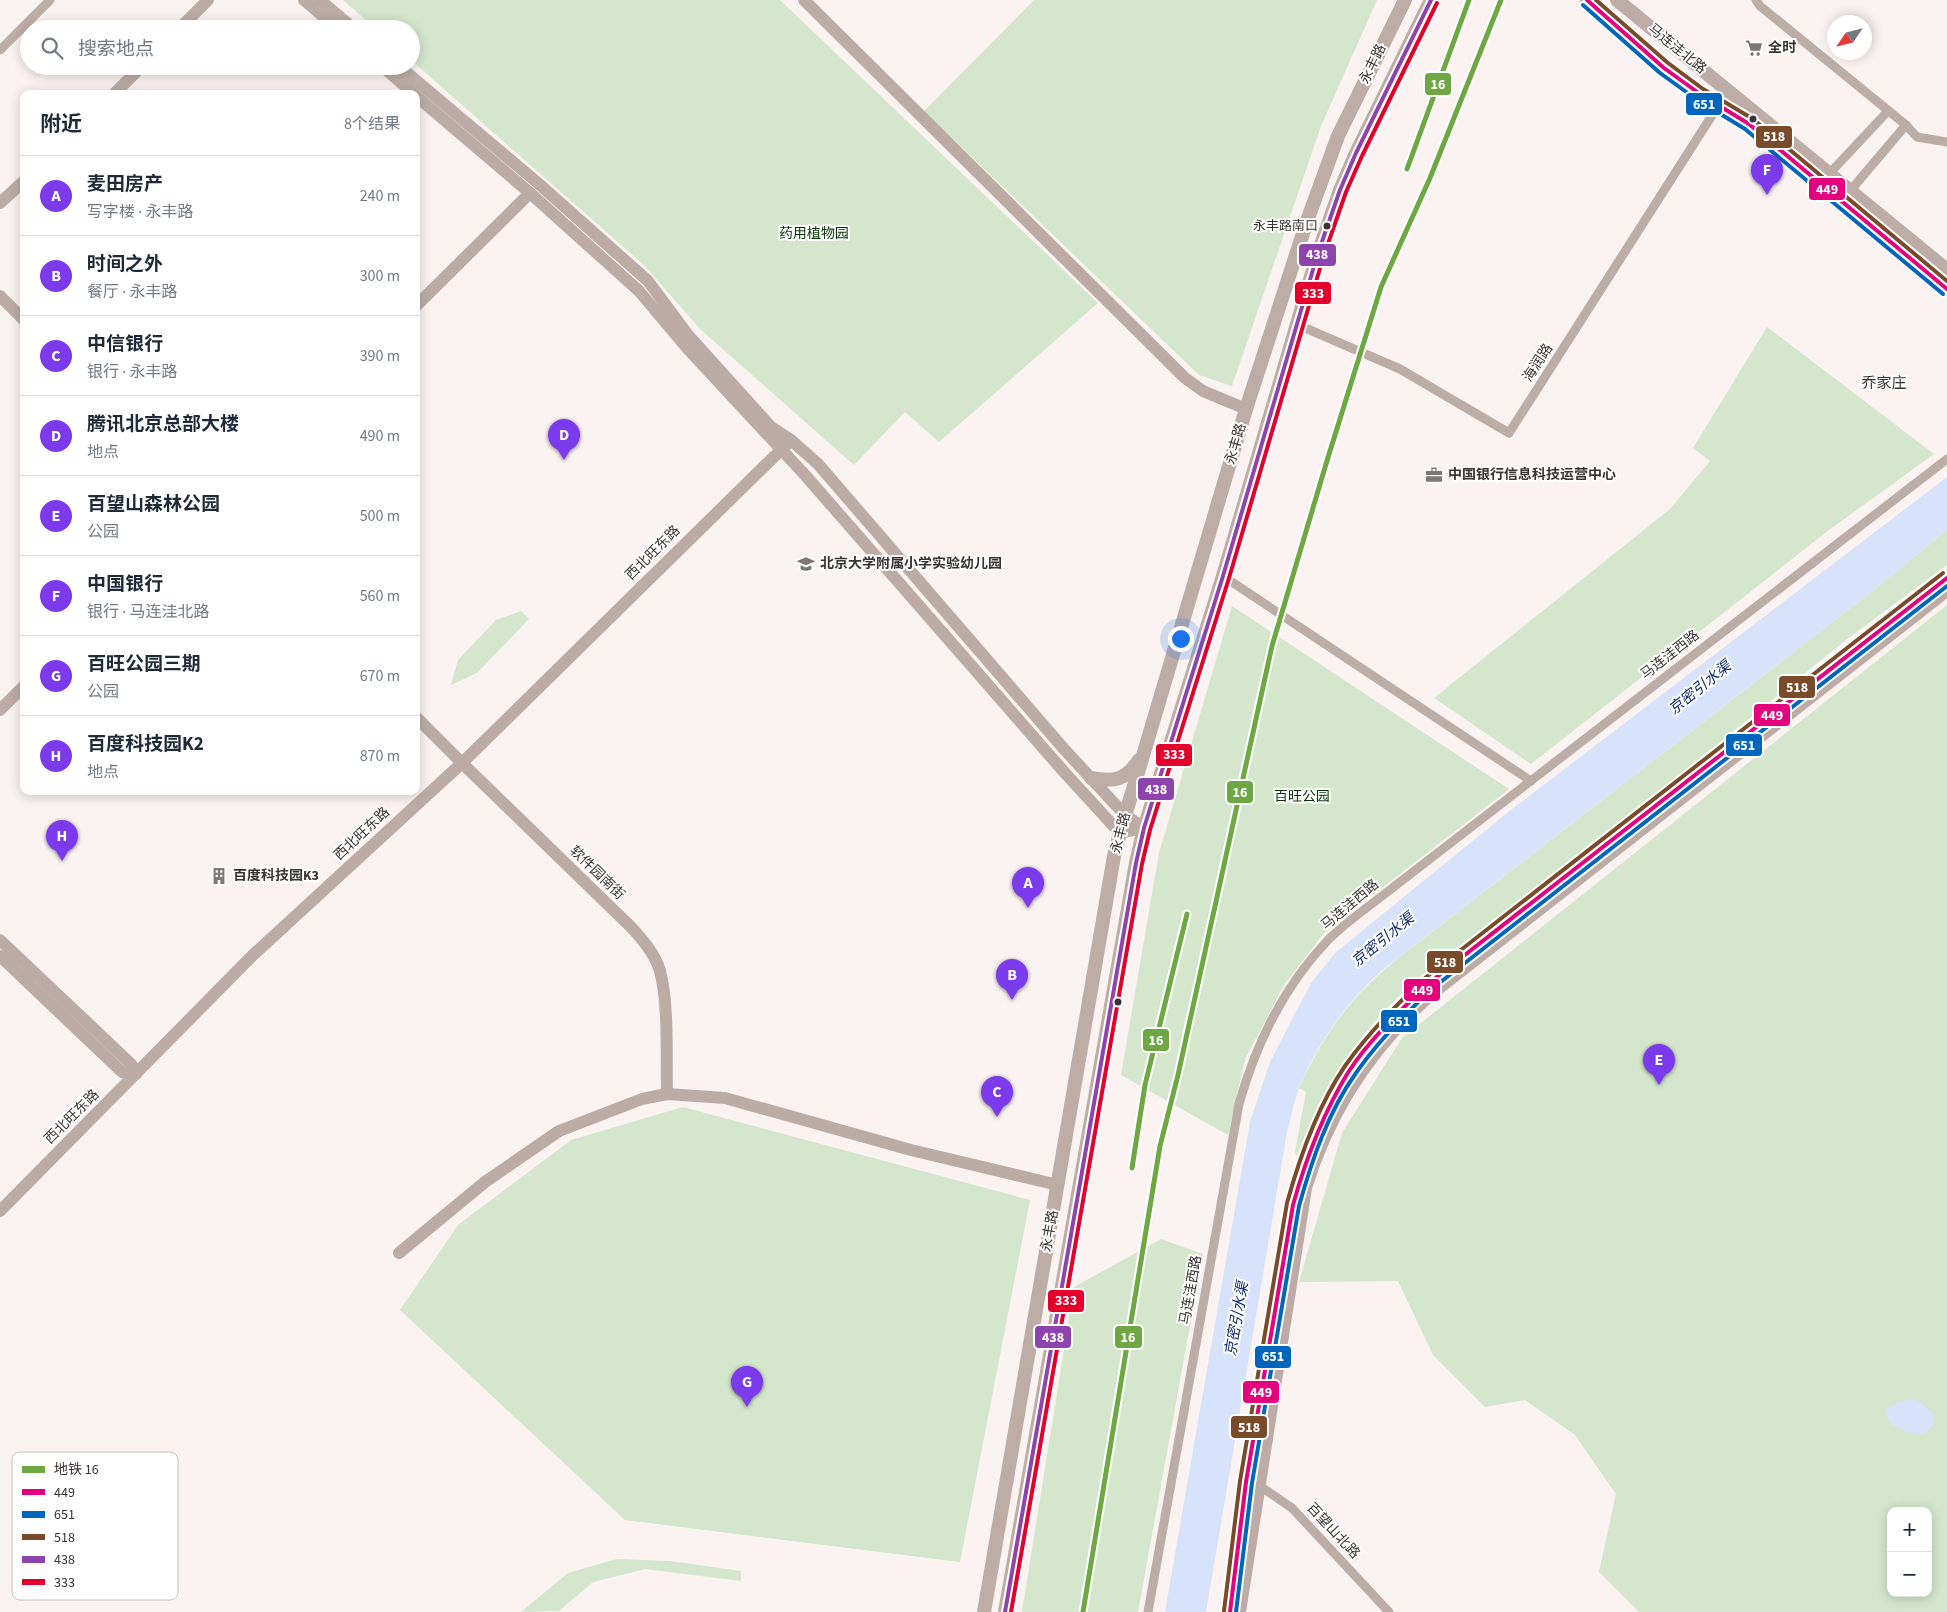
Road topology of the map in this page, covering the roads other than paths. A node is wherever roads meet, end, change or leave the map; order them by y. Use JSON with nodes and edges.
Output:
{"nodes":[{"id":1,"x":50,"y":0,"type":"edge"},
{"id":2,"x":208,"y":0,"type":"edge"},
{"id":3,"x":304,"y":0,"type":"edge"},
{"id":4,"x":320,"y":0,"type":"edge"},
{"id":5,"x":804,"y":0,"type":"edge"},
{"id":6,"x":1405,"y":0,"type":"edge"},
{"id":7,"x":1431,"y":0,"type":"edge"},
{"id":8,"x":1587,"y":0,"type":"edge"},
{"id":9,"x":1617,"y":0,"type":"edge"},
{"id":10,"x":1756,"y":0,"type":"edge"},
{"id":11,"x":30,"y":20,"type":"edge"},
{"id":12,"x":188,"y":20,"type":"edge"},
{"id":13,"x":327,"y":20,"type":"edge"},
{"id":14,"x":343,"y":20,"type":"edge"},
{"id":15,"x":20,"y":30,"type":"edge"},
{"id":16,"x":0,"y":50,"type":"edge"},
{"id":17,"x":133,"y":75,"type":"edge"},
{"id":18,"x":392,"y":75,"type":"edge"},
{"id":19,"x":410,"y":75,"type":"edge"},
{"id":20,"x":118,"y":90,"type":"edge"},
{"id":21,"x":409,"y":90,"type":"edge"},
{"id":22,"x":420,"y":99,"type":"edge"},
{"id":23,"x":1718,"y":106,"type":"junction"},
{"id":24,"x":1888,"y":110,"type":"junction"},
{"id":25,"x":1906,"y":125,"type":"junction"},
{"id":26,"x":1947,"y":142,"type":"edge"},
{"id":27,"x":1829,"y":174,"type":"junction"},
{"id":28,"x":20,"y":185,"type":"edge"},
{"id":29,"x":1850,"y":191,"type":"junction"},
{"id":30,"x":530,"y":193,"type":"junction"},
{"id":31,"x":0,"y":203,"type":"edge"},
{"id":32,"x":1947,"y":270,"type":"edge"},
{"id":33,"x":1947,"y":289,"type":"edge"},
{"id":34,"x":0,"y":296,"type":"edge"},
{"id":35,"x":420,"y":302,"type":"edge"},
{"id":36,"x":20,"y":316,"type":"edge"},
{"id":37,"x":1296,"y":324,"type":"junction"},
{"id":38,"x":1246,"y":409,"type":"junction"},
{"id":39,"x":791,"y":440,"type":"junction"},
{"id":40,"x":780,"y":449,"type":"junction"},
{"id":41,"x":1947,"y":459,"type":"edge"},
{"id":42,"x":1223,"y":576,"type":"junction"},
{"id":43,"x":1947,"y":578,"type":"edge"},
{"id":44,"x":1947,"y":591,"type":"edge"},
{"id":45,"x":20,"y":690,"type":"edge"},
{"id":46,"x":0,"y":710,"type":"edge"},
{"id":47,"x":420,"y":721,"type":"edge"},
{"id":48,"x":1145,"y":751,"type":"junction"},
{"id":49,"x":462,"y":763,"type":"junction"},
{"id":50,"x":1091,"y":778,"type":"junction"},
{"id":51,"x":1531,"y":780,"type":"junction"},
{"id":52,"x":1124,"y":815,"type":"junction"},
{"id":53,"x":1144,"y":828,"type":"junction"},
{"id":54,"x":1120,"y":833,"type":"junction"},
{"id":55,"x":0,"y":940,"type":"edge"},
{"id":56,"x":0,"y":956,"type":"edge"},
{"id":57,"x":136,"y":1074,"type":"junction"},
{"id":58,"x":667,"y":1094,"type":"junction"},
{"id":59,"x":1058,"y":1185,"type":"junction"},
{"id":60,"x":0,"y":1211,"type":"edge"},
{"id":61,"x":399,"y":1253,"type":"dead end"},
{"id":62,"x":1246,"y":1482,"type":"junction"},
{"id":63,"x":1260,"y":1486,"type":"junction"},
{"id":64,"x":993,"y":1555,"type":"junction"},
{"id":65,"x":1014,"y":1560,"type":"junction"},
{"id":66,"x":988,"y":1584,"type":"junction"},
{"id":67,"x":1009,"y":1587,"type":"junction"},
{"id":68,"x":984,"y":1612,"type":"edge"},
{"id":69,"x":1005,"y":1612,"type":"edge"},
{"id":70,"x":1148,"y":1612,"type":"edge"},
{"id":71,"x":1230,"y":1612,"type":"edge"},
{"id":72,"x":1240,"y":1612,"type":"edge"},
{"id":73,"x":1389,"y":1612,"type":"edge"}],
"edges":[{"from":1,"to":11,"type":"street"},
{"from":2,"to":12,"type":"street"},
{"from":3,"to":13,"type":"street"},
{"from":4,"to":14,"type":"street"},
{"from":5,"to":38,"type":"street"},
{"from":6,"to":38,"type":"main road","name":"永丰路"},
{"from":7,"to":37,"type":"main road","name":"永丰路"},
{"from":8,"to":23,"type":"main road","name":"马连洼北路"},
{"from":9,"to":27,"type":"main road","name":"马连洼北路"},
{"from":10,"to":24,"type":"street"},
{"from":15,"to":16,"type":"street"},
{"from":17,"to":20,"type":"street"},
{"from":18,"to":21,"type":"street"},
{"from":19,"to":39,"type":"street"},
{"from":22,"to":30,"type":"street"},
{"from":23,"to":33,"type":"main road","name":"马连洼北路"},
{"from":23,"to":37,"type":"street","name":"海润路"},
{"from":24,"to":25,"type":"street"},
{"from":24,"to":27,"type":"street"},
{"from":25,"to":26,"type":"street"},
{"from":25,"to":29,"type":"street"},
{"from":27,"to":29,"type":"main road","name":"马连洼北路"},
{"from":28,"to":31,"type":"street"},
{"from":29,"to":32,"type":"main road","name":"马连洼北路"},
{"from":30,"to":35,"type":"street"},
{"from":30,"to":40,"type":"street"},
{"from":34,"to":36,"type":"street"},
{"from":37,"to":42,"type":"main road","name":"永丰路"},
{"from":38,"to":48,"type":"main road","name":"永丰路"},
{"from":39,"to":40,"type":"street","name":"西北旺东路"},
{"from":39,"to":50,"type":"street"},
{"from":40,"to":49,"type":"street","name":"西北旺东路"},
{"from":40,"to":54,"type":"street"},
{"from":41,"to":51,"type":"street","name":"马连洼西路"},
{"from":42,"to":51,"type":"street"},
{"from":42,"to":53,"type":"main road","name":"永丰路"},
{"from":43,"to":62,"type":"street"},
{"from":44,"to":63,"type":"street"},
{"from":45,"to":46,"type":"street"},
{"from":47,"to":49,"type":"street","name":"软件园南街"},
{"from":48,"to":50,"type":"main road"},
{"from":48,"to":52,"type":"main road","name":"永丰路"},
{"from":49,"to":57,"type":"street","name":"西北旺东路"},
{"from":49,"to":58,"type":"street","name":"软件园南街"},
{"from":50,"to":52,"type":"street"},
{"from":51,"to":70,"type":"street","name":"马连洼西路"},
{"from":52,"to":53,"type":"street"},
{"from":52,"to":54,"type":"main road","name":"永丰路"},
{"from":53,"to":54,"type":"street"},
{"from":53,"to":65,"type":"main road","name":"永丰路"},
{"from":54,"to":59,"type":"main road","name":"永丰路"},
{"from":55,"to":57,"type":"street"},
{"from":56,"to":57,"type":"street"},
{"from":57,"to":60,"type":"street","name":"西北旺东路"},
{"from":58,"to":59,"type":"street"},
{"from":58,"to":61,"type":"street"},
{"from":59,"to":64,"type":"main road","name":"永丰路"},
{"from":62,"to":63,"type":"street","name":"百望山北路"},
{"from":62,"to":71,"type":"street"},
{"from":63,"to":72,"type":"street"},
{"from":63,"to":73,"type":"street","name":"百望山北路"},
{"from":64,"to":65,"type":"main road"},
{"from":64,"to":66,"type":"main road","name":"永丰路"},
{"from":65,"to":67,"type":"main road","name":"永丰路"},
{"from":66,"to":67,"type":"main road"},
{"from":66,"to":68,"type":"main road","name":"永丰路"},
{"from":67,"to":69,"type":"main road","name":"永丰路"}]}
